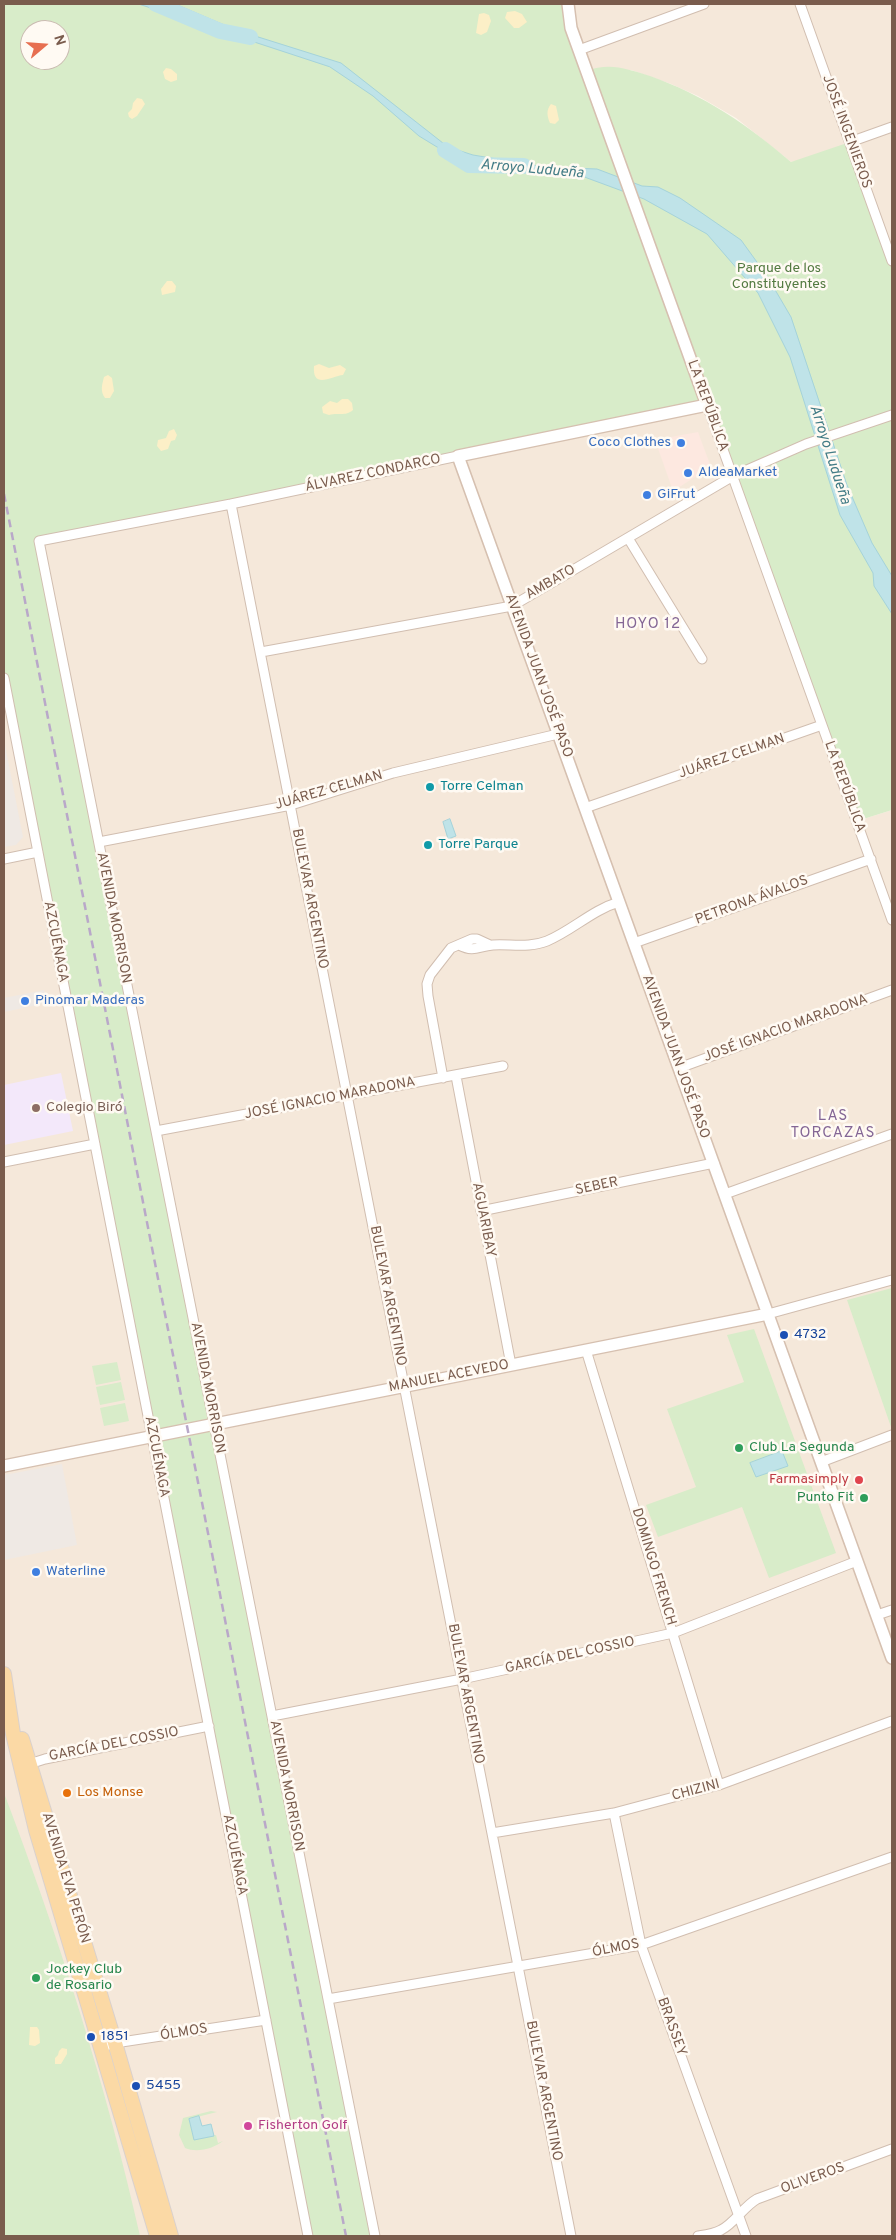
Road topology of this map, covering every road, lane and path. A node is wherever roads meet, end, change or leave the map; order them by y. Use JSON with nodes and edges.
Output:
{"nodes":[{"id":1,"x":568,"y":4,"type":"edge"},
{"id":2,"x":704,"y":4,"type":"edge"},
{"id":3,"x":800,"y":4,"type":"edge"},
{"id":4,"x":579,"y":50,"type":"junction"},
{"id":5,"x":892,"y":127,"type":"edge"},
{"id":6,"x":850,"y":142,"type":"junction"},
{"id":7,"x":892,"y":261,"type":"edge"},
{"id":8,"x":707,"y":406,"type":"junction"},
{"id":9,"x":892,"y":415,"type":"edge"},
{"id":10,"x":458,"y":456,"type":"junction"},
{"id":11,"x":733,"y":476,"type":"junction"},
{"id":12,"x":232,"y":504,"type":"junction"},
{"id":13,"x":628,"y":538,"type":"junction"},
{"id":14,"x":39,"y":541,"type":"joint"},
{"id":15,"x":512,"y":606,"type":"junction"},
{"id":16,"x":261,"y":652,"type":"junction"},
{"id":17,"x":702,"y":659,"type":"dead end"},
{"id":18,"x":4,"y":678,"type":"edge"},
{"id":19,"x":822,"y":725,"type":"junction"},
{"id":20,"x":558,"y":734,"type":"junction"},
{"id":21,"x":290,"y":805,"type":"junction"},
{"id":22,"x":585,"y":808,"type":"junction"},
{"id":23,"x":98,"y":842,"type":"junction"},
{"id":24,"x":38,"y":852,"type":"junction"},
{"id":25,"x":4,"y":859,"type":"edge"},
{"id":26,"x":870,"y":859,"type":"junction"},
{"id":27,"x":619,"y":902,"type":"junction"},
{"id":28,"x":892,"y":920,"type":"edge"},
{"id":29,"x":634,"y":943,"type":"junction"},
{"id":30,"x":892,"y":990,"type":"edge"},
{"id":31,"x":503,"y":1066,"type":"dead end"},
{"id":32,"x":679,"y":1068,"type":"junction"},
{"id":33,"x":456,"y":1076,"type":"junction"},
{"id":34,"x":443,"y":1078,"type":"junction"},
{"id":35,"x":348,"y":1096,"type":"junction"},
{"id":36,"x":156,"y":1131,"type":"junction"},
{"id":37,"x":892,"y":1134,"type":"edge"},
{"id":38,"x":95,"y":1144,"type":"junction"},
{"id":39,"x":4,"y":1162,"type":"edge"},
{"id":40,"x":714,"y":1163,"type":"junction"},
{"id":41,"x":725,"y":1194,"type":"junction"},
{"id":42,"x":480,"y":1211,"type":"junction"},
{"id":43,"x":892,"y":1280,"type":"edge"},
{"id":44,"x":768,"y":1314,"type":"junction"},
{"id":45,"x":586,"y":1350,"type":"junction"},
{"id":46,"x":511,"y":1365,"type":"junction"},
{"id":47,"x":404,"y":1386,"type":"junction"},
{"id":48,"x":214,"y":1424,"type":"junction"},
{"id":49,"x":892,"y":1435,"type":"edge"},
{"id":50,"x":152,"y":1436,"type":"junction"},
{"id":51,"x":822,"y":1462,"type":"junction"},
{"id":52,"x":4,"y":1466,"type":"edge"},
{"id":53,"x":857,"y":1561,"type":"junction"},
{"id":54,"x":892,"y":1610,"type":"edge"},
{"id":55,"x":877,"y":1615,"type":"junction"},
{"id":56,"x":673,"y":1633,"type":"junction"},
{"id":57,"x":892,"y":1658,"type":"edge"},
{"id":58,"x":4,"y":1674,"type":"edge"},
{"id":59,"x":462,"y":1680,"type":"junction"},
{"id":60,"x":272,"y":1716,"type":"junction"},
{"id":61,"x":892,"y":1721,"type":"edge"},
{"id":62,"x":209,"y":1726,"type":"junction"},
{"id":63,"x":25,"y":1765,"type":"junction"},
{"id":64,"x":719,"y":1785,"type":"junction"},
{"id":65,"x":614,"y":1813,"type":"junction"},
{"id":66,"x":492,"y":1833,"type":"junction"},
{"id":67,"x":892,"y":1856,"type":"edge"},
{"id":68,"x":641,"y":1945,"type":"junction"},
{"id":69,"x":518,"y":1966,"type":"junction"},
{"id":70,"x":328,"y":1999,"type":"junction"},
{"id":71,"x":266,"y":2020,"type":"junction"},
{"id":72,"x":109,"y":2045,"type":"junction"},
{"id":73,"x":892,"y":2149,"type":"edge"},
{"id":74,"x":738,"y":2214,"type":"junction"},
{"id":75,"x":157,"y":2236,"type":"edge"},
{"id":76,"x":171,"y":2236,"type":"edge"},
{"id":77,"x":308,"y":2236,"type":"edge"},
{"id":78,"x":375,"y":2236,"type":"edge"},
{"id":79,"x":571,"y":2236,"type":"edge"},
{"id":80,"x":698,"y":2236,"type":"edge"},
{"id":81,"x":746,"y":2236,"type":"edge"}],
"edges":[{"from":1,"to":4,"type":"main road","name":"LA REPÚBLICA"},
{"from":2,"to":4,"type":"street"},
{"from":3,"to":6,"type":"street","name":"JOSÉ INGENIEROS"},
{"from":4,"to":8,"type":"main road","name":"LA REPÚBLICA"},
{"from":5,"to":6,"type":"street"},
{"from":6,"to":7,"type":"street","name":"JOSÉ INGENIEROS"},
{"from":8,"to":10,"type":"main road","name":"ÁLVAREZ CONDARCO"},
{"from":8,"to":11,"type":"street","name":"LA REPÚBLICA"},
{"from":9,"to":11,"type":"street"},
{"from":10,"to":12,"type":"street","name":"ÁLVAREZ CONDARCO"},
{"from":10,"to":15,"type":"main road","name":"AVENIDA JUAN JOSÉ PASO"},
{"from":11,"to":13,"type":"street","name":"AMBATO"},
{"from":11,"to":19,"type":"street","name":"LA REPÚBLICA"},
{"from":12,"to":14,"type":"street","name":"ÁLVAREZ CONDARCO"},
{"from":12,"to":16,"type":"street","name":"BULEVAR ARGENTINO"},
{"from":13,"to":15,"type":"street","name":"AMBATO"},
{"from":13,"to":17,"type":"street"},
{"from":14,"to":23,"type":"street","name":"AVENIDA MORRISON"},
{"from":15,"to":16,"type":"street","name":"AMBATO"},
{"from":15,"to":20,"type":"main road","name":"AVENIDA JUAN JOSÉ PASO"},
{"from":16,"to":21,"type":"street","name":"BULEVAR ARGENTINO"},
{"from":18,"to":24,"type":"street","name":"AZCUÉNAGA"},
{"from":19,"to":22,"type":"street","name":"JUÁREZ CELMAN"},
{"from":19,"to":26,"type":"street","name":"LA REPÚBLICA"},
{"from":20,"to":21,"type":"street","name":"JUÁREZ CELMAN"},
{"from":20,"to":22,"type":"main road","name":"AVENIDA JUAN JOSÉ PASO"},
{"from":21,"to":23,"type":"street","name":"JUÁREZ CELMAN"},
{"from":21,"to":35,"type":"street","name":"BULEVAR ARGENTINO"},
{"from":22,"to":27,"type":"main road","name":"AVENIDA JUAN JOSÉ PASO"},
{"from":23,"to":36,"type":"street","name":"AVENIDA MORRISON"},
{"from":24,"to":25,"type":"street"},
{"from":24,"to":38,"type":"street","name":"AZCUÉNAGA"},
{"from":26,"to":28,"type":"street","name":"LA REPÚBLICA"},
{"from":26,"to":29,"type":"street","name":"PETRONA ÁVALOS"},
{"from":27,"to":29,"type":"main road","name":"AVENIDA JUAN JOSÉ PASO"},
{"from":27,"to":34,"type":"street"},
{"from":29,"to":32,"type":"main road","name":"AVENIDA JUAN JOSÉ PASO"},
{"from":30,"to":32,"type":"street","name":"JOSÉ IGNACIO MARADONA"},
{"from":31,"to":33,"type":"street","name":"JOSÉ IGNACIO MARADONA"},
{"from":32,"to":40,"type":"main road","name":"AVENIDA JUAN JOSÉ PASO"},
{"from":33,"to":34,"type":"street","name":"JOSÉ IGNACIO MARADONA"},
{"from":33,"to":42,"type":"street","name":"AGUARIBAY"},
{"from":34,"to":35,"type":"street","name":"JOSÉ IGNACIO MARADONA"},
{"from":35,"to":36,"type":"street","name":"JOSÉ IGNACIO MARADONA"},
{"from":35,"to":47,"type":"street","name":"BULEVAR ARGENTINO"},
{"from":36,"to":48,"type":"street","name":"AVENIDA MORRISON"},
{"from":37,"to":41,"type":"street"},
{"from":38,"to":39,"type":"street"},
{"from":38,"to":50,"type":"street","name":"AZCUÉNAGA"},
{"from":40,"to":41,"type":"main road","name":"AVENIDA JUAN JOSÉ PASO"},
{"from":40,"to":42,"type":"street","name":"SEBER"},
{"from":41,"to":44,"type":"main road","name":"AVENIDA JUAN JOSÉ PASO"},
{"from":42,"to":46,"type":"street","name":"AGUARIBAY"},
{"from":43,"to":44,"type":"street","name":"MANUEL ACEVEDO"},
{"from":44,"to":45,"type":"main road","name":"MANUEL ACEVEDO"},
{"from":44,"to":51,"type":"main road","name":"AVENIDA JUAN JOSÉ PASO"},
{"from":45,"to":46,"type":"main road","name":"MANUEL ACEVEDO"},
{"from":45,"to":56,"type":"street","name":"DOMINGO FRENCH"},
{"from":46,"to":47,"type":"main road","name":"MANUEL ACEVEDO"},
{"from":47,"to":48,"type":"main road","name":"MANUEL ACEVEDO"},
{"from":47,"to":59,"type":"street","name":"BULEVAR ARGENTINO"},
{"from":48,"to":50,"type":"main road","name":"MANUEL ACEVEDO"},
{"from":48,"to":60,"type":"street","name":"AVENIDA MORRISON"},
{"from":49,"to":51,"type":"street"},
{"from":50,"to":52,"type":"main road","name":"MANUEL ACEVEDO"},
{"from":50,"to":62,"type":"street","name":"AZCUÉNAGA"},
{"from":51,"to":53,"type":"main road","name":"AVENIDA JUAN JOSÉ PASO"},
{"from":53,"to":55,"type":"main road","name":"AVENIDA JUAN JOSÉ PASO"},
{"from":53,"to":56,"type":"street","name":"GARCÍA DEL COSSIO"},
{"from":54,"to":55,"type":"street"},
{"from":55,"to":57,"type":"main road","name":"AVENIDA JUAN JOSÉ PASO"},
{"from":56,"to":59,"type":"street","name":"GARCÍA DEL COSSIO"},
{"from":56,"to":64,"type":"street","name":"DOMINGO FRENCH"},
{"from":58,"to":63,"type":"main road","name":"AVENIDA EVA PERÓN"},
{"from":59,"to":60,"type":"street","name":"GARCÍA DEL COSSIO"},
{"from":59,"to":66,"type":"street","name":"BULEVAR ARGENTINO"},
{"from":60,"to":70,"type":"street","name":"AVENIDA MORRISON"},
{"from":61,"to":64,"type":"street","name":"CHIZINI"},
{"from":62,"to":63,"type":"street","name":"GARCÍA DEL COSSIO"},
{"from":62,"to":71,"type":"street","name":"AZCUÉNAGA"},
{"from":63,"to":72,"type":"main road","name":"AVENIDA EVA PERÓN"},
{"from":64,"to":65,"type":"street","name":"CHIZINI"},
{"from":65,"to":66,"type":"street","name":"CHIZINI"},
{"from":65,"to":68,"type":"street","name":"BRASSEY"},
{"from":66,"to":69,"type":"street","name":"BULEVAR ARGENTINO"},
{"from":67,"to":68,"type":"street","name":"ÓLMOS"},
{"from":68,"to":69,"type":"street","name":"ÓLMOS"},
{"from":68,"to":74,"type":"street","name":"BRASSEY"},
{"from":69,"to":70,"type":"street","name":"ÓLMOS"},
{"from":69,"to":79,"type":"street","name":"BULEVAR ARGENTINO"},
{"from":70,"to":78,"type":"street","name":"AVENIDA MORRISON"},
{"from":71,"to":72,"type":"street","name":"ÓLMOS"},
{"from":71,"to":77,"type":"street","name":"AZCUÉNAGA"},
{"from":72,"to":75,"type":"main road","name":"AVENIDA EVA PERÓN"},
{"from":72,"to":76,"type":"main road","name":"AVENIDA EVA PERÓN"},
{"from":73,"to":74,"type":"street","name":"OLIVEROS"},
{"from":74,"to":80,"type":"street","name":"OLIVEROS"},
{"from":74,"to":81,"type":"street","name":"BRASSEY"}]}
